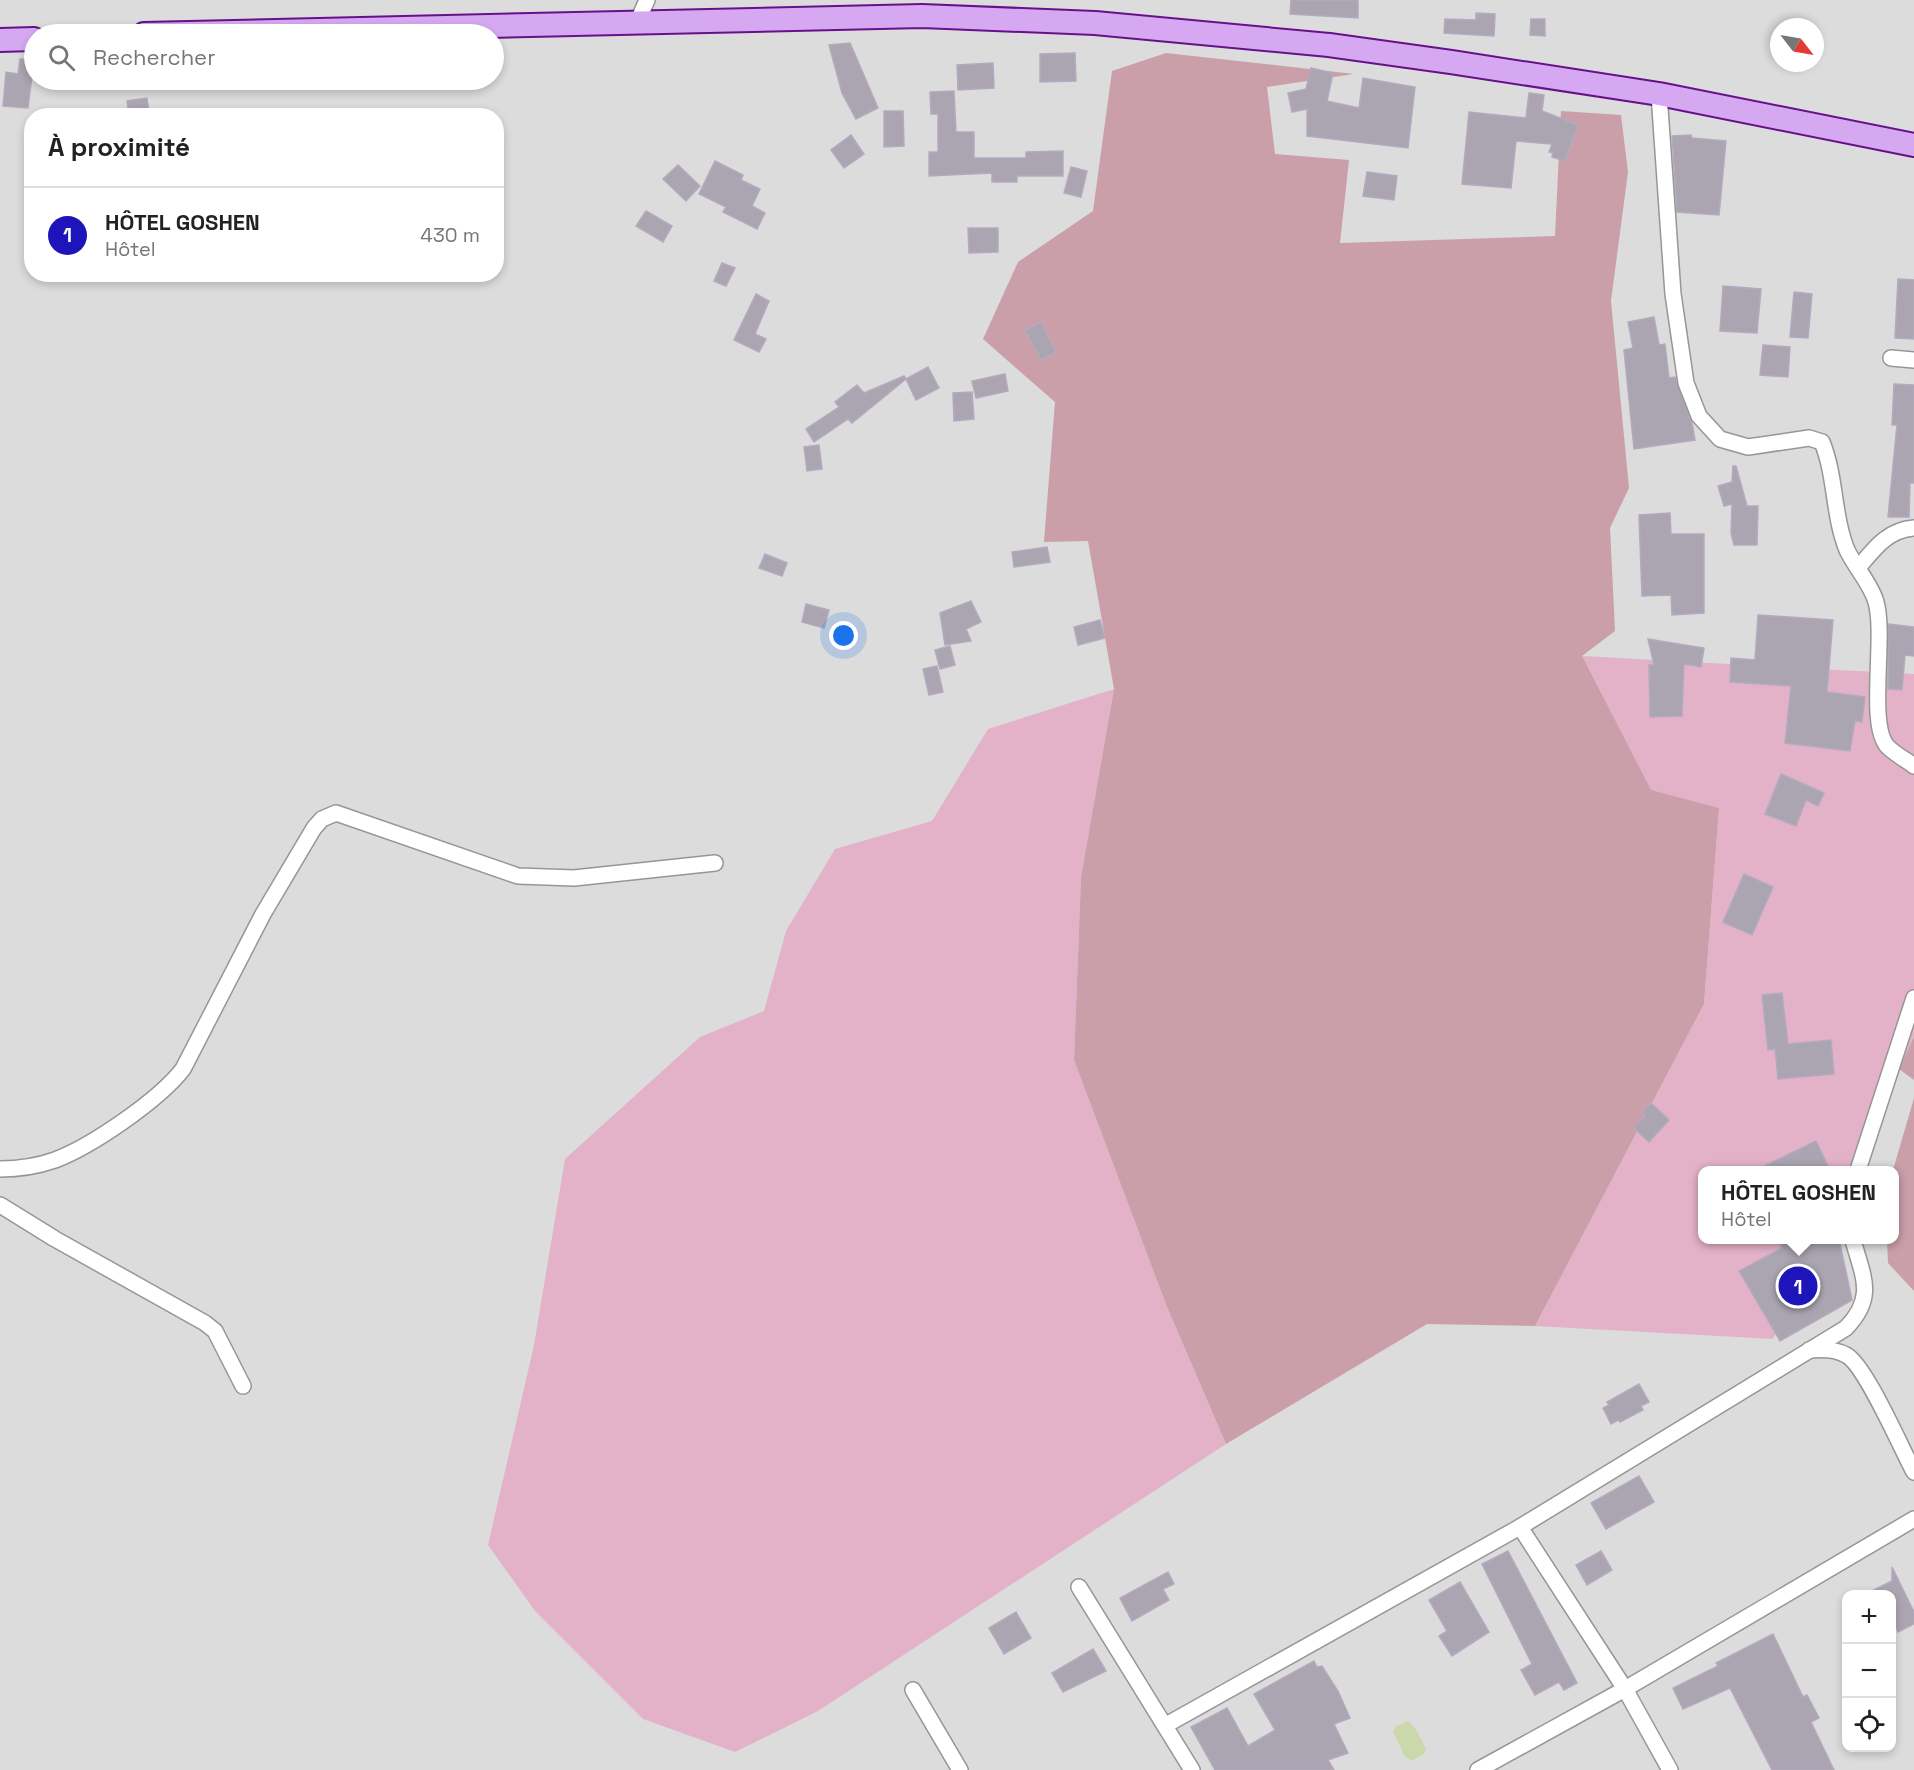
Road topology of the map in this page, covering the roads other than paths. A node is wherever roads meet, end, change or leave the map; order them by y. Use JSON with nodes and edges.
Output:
{"nodes":[{"id":1,"x":647,"y":0,"type":"edge"},
{"id":2,"x":637,"y":23,"type":"junction"},
{"id":3,"x":504,"y":26,"type":"edge"},
{"id":4,"x":0,"y":39,"type":"edge"},
{"id":5,"x":24,"y":39,"type":"edge"},
{"id":6,"x":1659,"y":94,"type":"junction"},
{"id":7,"x":1914,"y":146,"type":"edge"},
{"id":8,"x":1891,"y":358,"type":"dead end"},
{"id":9,"x":1914,"y":360,"type":"edge"},
{"id":10,"x":1914,"y":528,"type":"edge"},
{"id":11,"x":1858,"y":568,"type":"junction"},
{"id":12,"x":1914,"y":766,"type":"edge"},
{"id":13,"x":715,"y":863,"type":"dead end"},
{"id":14,"x":1914,"y":998,"type":"edge"},
{"id":15,"x":1859,"y":1166,"type":"edge"},
{"id":16,"x":0,"y":1169,"type":"edge"},
{"id":17,"x":0,"y":1205,"type":"edge"},
{"id":18,"x":1854,"y":1244,"type":"edge"},
{"id":19,"x":1809,"y":1350,"type":"junction"},
{"id":20,"x":243,"y":1386,"type":"dead end"},
{"id":21,"x":1914,"y":1472,"type":"edge"},
{"id":22,"x":1914,"y":1519,"type":"edge"},
{"id":23,"x":1520,"y":1527,"type":"junction"},
{"id":24,"x":1079,"y":1587,"type":"dead end"},
{"id":25,"x":1625,"y":1689,"type":"junction"},
{"id":26,"x":913,"y":1690,"type":"dead end"},
{"id":27,"x":1166,"y":1725,"type":"junction"},
{"id":28,"x":960,"y":1770,"type":"edge"},
{"id":29,"x":1192,"y":1770,"type":"edge"},
{"id":30,"x":1478,"y":1770,"type":"edge"},
{"id":31,"x":1670,"y":1770,"type":"edge"}],
"edges":[{"from":1,"to":2,"type":"street"},
{"from":2,"to":3,"type":"main road"},
{"from":2,"to":6,"type":"main road"},
{"from":4,"to":5,"type":"main road"},
{"from":6,"to":7,"type":"main road"},
{"from":6,"to":11,"type":"street"},
{"from":8,"to":9,"type":"street"},
{"from":10,"to":11,"type":"street"},
{"from":11,"to":12,"type":"street"},
{"from":13,"to":16,"type":"street"},
{"from":14,"to":15,"type":"street"},
{"from":17,"to":20,"type":"street"},
{"from":18,"to":19,"type":"street"},
{"from":19,"to":21,"type":"street"},
{"from":19,"to":23,"type":"street"},
{"from":22,"to":25,"type":"street"},
{"from":23,"to":25,"type":"street"},
{"from":23,"to":27,"type":"street"},
{"from":24,"to":27,"type":"street"},
{"from":25,"to":30,"type":"street"},
{"from":25,"to":31,"type":"street"},
{"from":26,"to":28,"type":"street"},
{"from":27,"to":29,"type":"street"}]}
